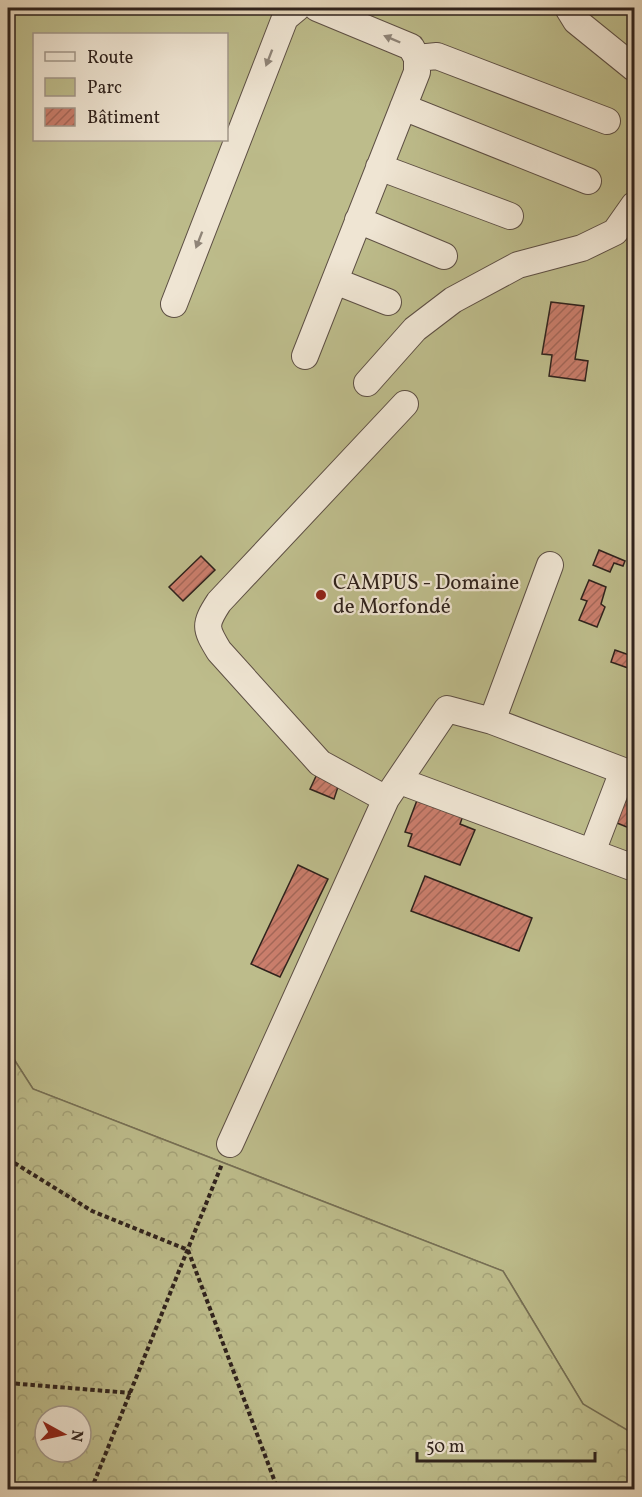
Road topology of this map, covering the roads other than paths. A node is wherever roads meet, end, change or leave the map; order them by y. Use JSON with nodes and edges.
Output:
{"nodes":[{"id":1,"x":297,"y":8,"type":"edge"},
{"id":2,"x":317,"y":8,"type":"edge"},
{"id":3,"x":568,"y":8,"type":"edge"},
{"id":4,"x":417,"y":58,"type":"junction"},
{"id":5,"x":634,"y":68,"type":"edge"},
{"id":6,"x":403,"y":107,"type":"junction"},
{"id":7,"x":607,"y":121,"type":"dead end"},
{"id":8,"x":380,"y":167,"type":"junction"},
{"id":9,"x":588,"y":181,"type":"dead end"},
{"id":10,"x":634,"y":205,"type":"edge"},
{"id":11,"x":510,"y":216,"type":"dead end"},
{"id":12,"x":358,"y":220,"type":"junction"},
{"id":13,"x":444,"y":256,"type":"dead end"},
{"id":14,"x":335,"y":281,"type":"junction"},
{"id":15,"x":388,"y":302,"type":"dead end"},
{"id":16,"x":174,"y":304,"type":"dead end"},
{"id":17,"x":305,"y":356,"type":"dead end"},
{"id":18,"x":367,"y":383,"type":"dead end"},
{"id":19,"x":405,"y":404,"type":"dead end"},
{"id":20,"x":550,"y":566,"type":"dead end"},
{"id":21,"x":492,"y":721,"type":"junction"},
{"id":22,"x":629,"y":773,"type":"edge"},
{"id":23,"x":393,"y":790,"type":"junction"},
{"id":24,"x":592,"y":852,"type":"junction"},
{"id":25,"x":634,"y":868,"type":"edge"},
{"id":26,"x":230,"y":1144,"type":"road end"}],
"edges":[{"from":1,"to":16,"type":"lane","one_way":true},
{"from":4,"to":2,"type":"lane","one_way":true},
{"from":3,"to":5,"type":"lane"},
{"from":4,"to":6,"type":"lane"},
{"from":4,"to":7,"type":"lane"},
{"from":6,"to":8,"type":"lane"},
{"from":6,"to":9,"type":"lane"},
{"from":8,"to":11,"type":"lane"},
{"from":8,"to":12,"type":"lane"},
{"from":10,"to":18,"type":"lane"},
{"from":12,"to":13,"type":"lane"},
{"from":12,"to":14,"type":"lane"},
{"from":14,"to":15,"type":"lane"},
{"from":14,"to":17,"type":"lane"},
{"from":19,"to":23,"type":"lane"},
{"from":20,"to":21,"type":"lane"},
{"from":21,"to":22,"type":"lane"},
{"from":21,"to":23,"type":"lane"},
{"from":22,"to":24,"type":"lane"},
{"from":23,"to":24,"type":"lane"},
{"from":23,"to":26,"type":"lane"},
{"from":24,"to":25,"type":"lane"}]}
